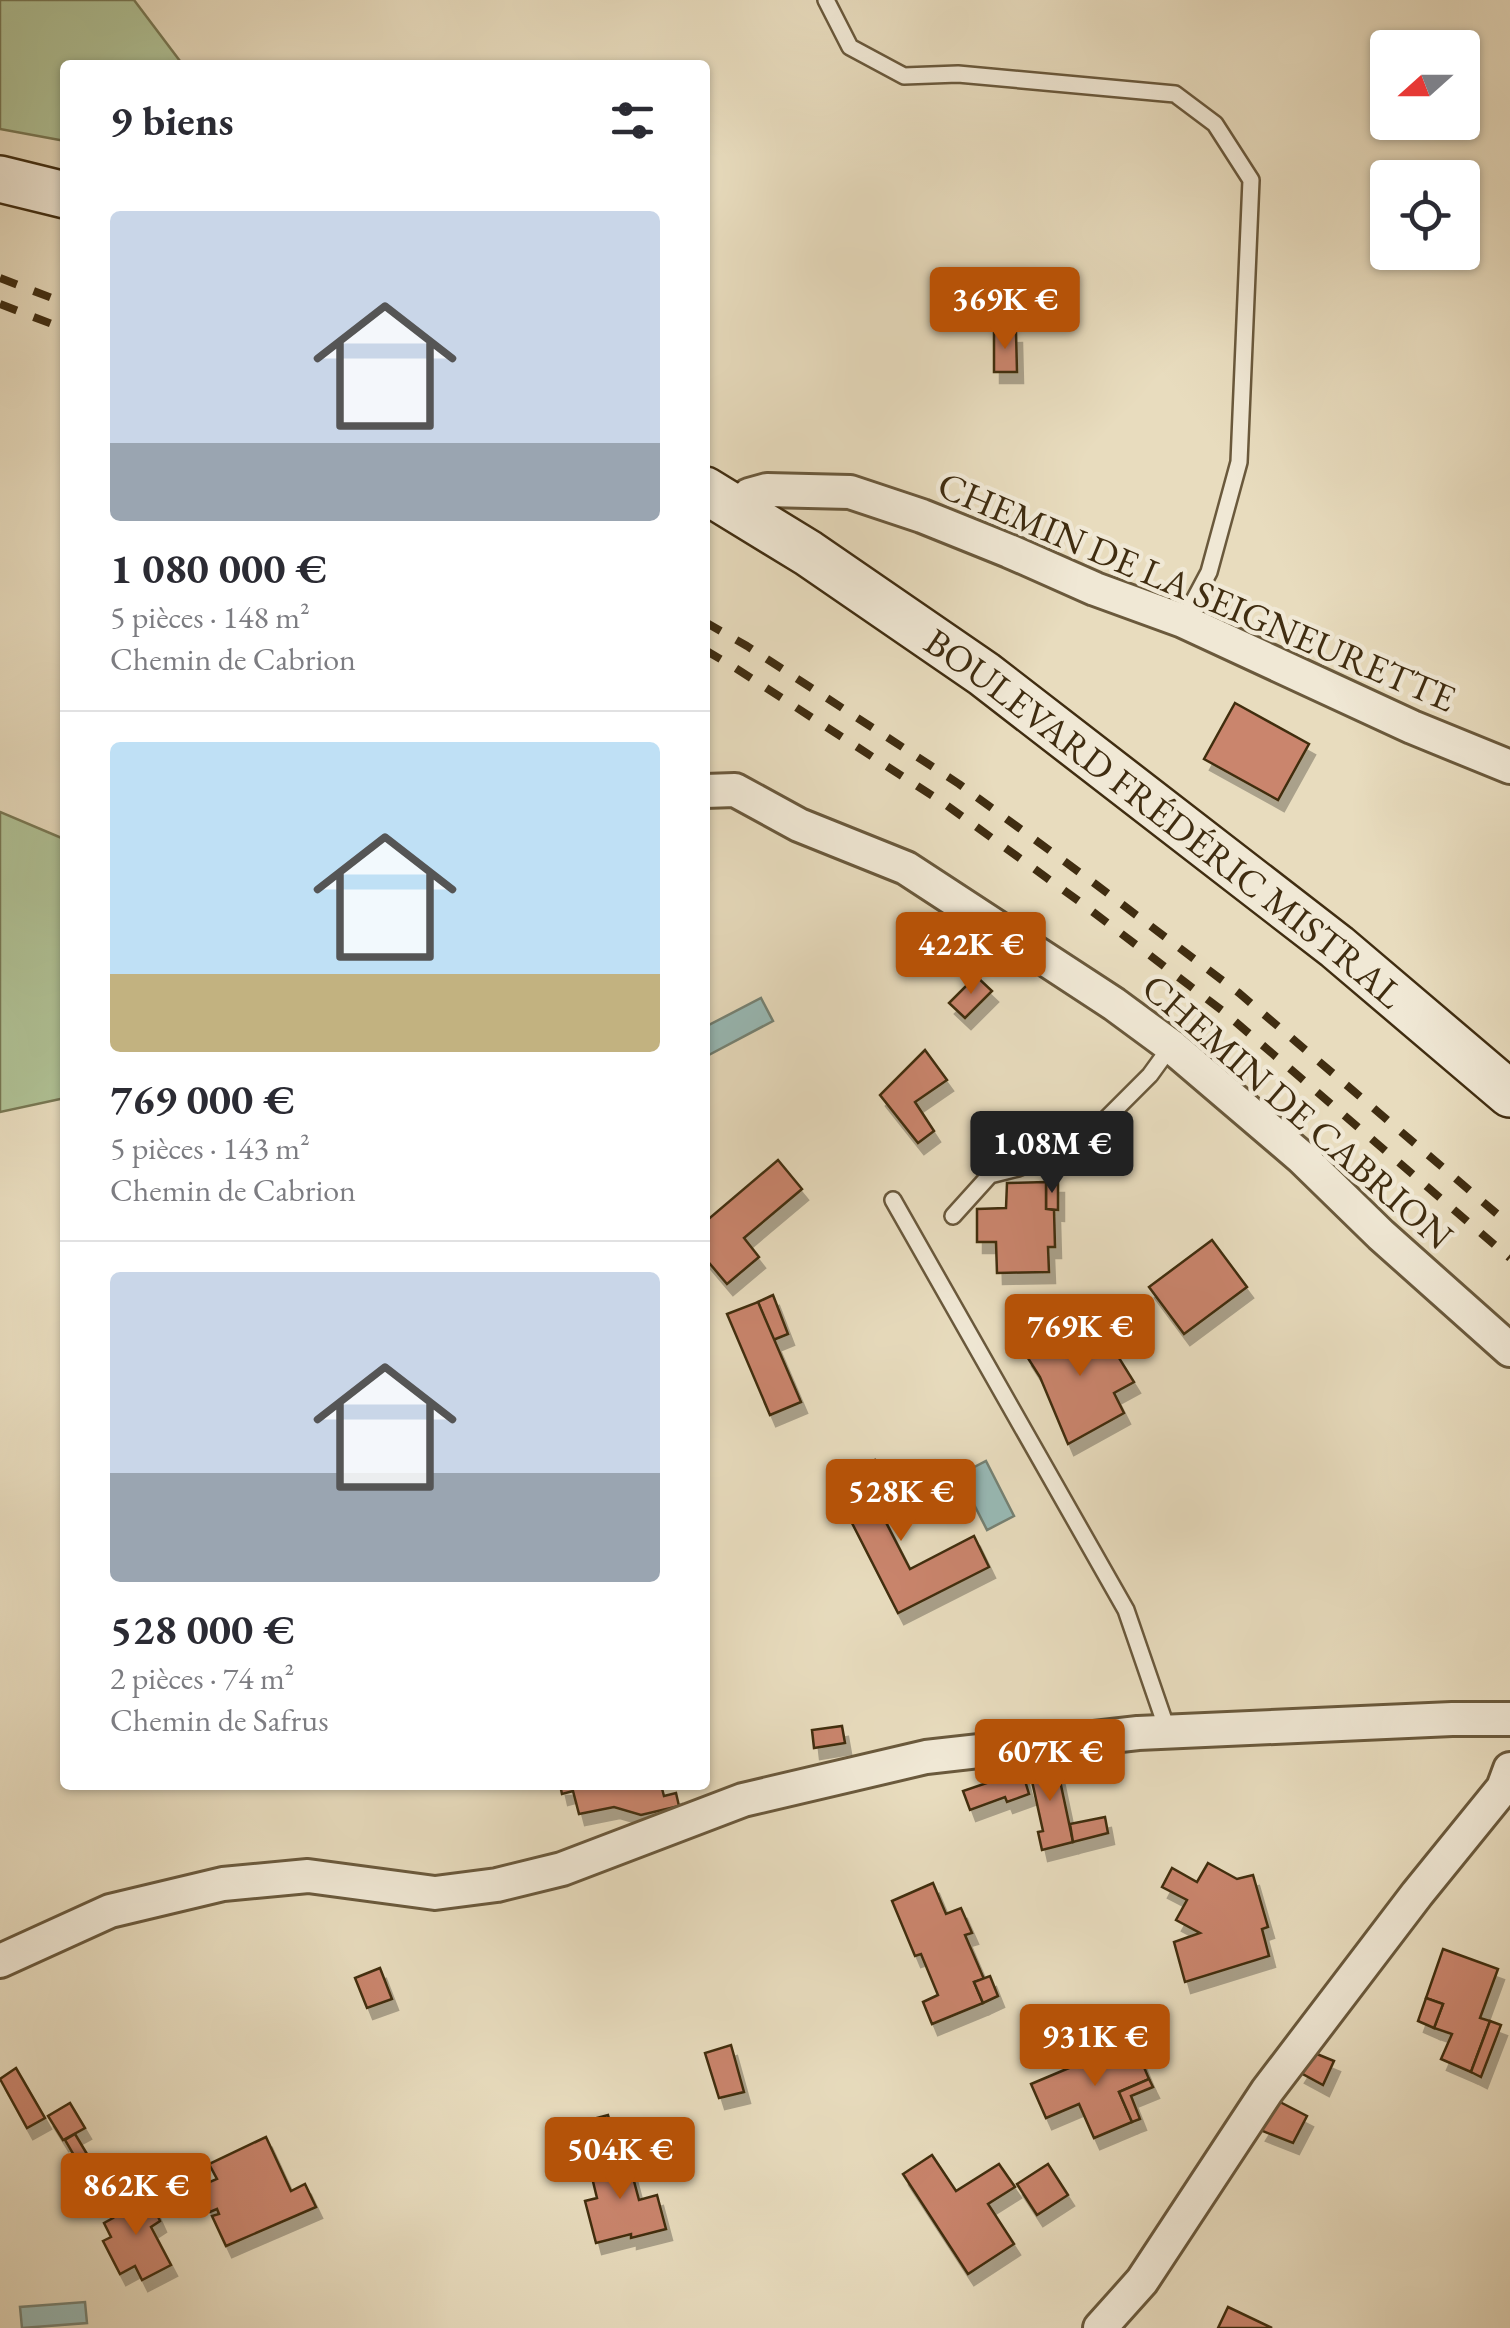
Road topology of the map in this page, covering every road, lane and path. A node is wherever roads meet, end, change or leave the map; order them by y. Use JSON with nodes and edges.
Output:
{"nodes":[{"id":1,"x":826,"y":0,"type":"edge"},
{"id":2,"x":0,"y":179,"type":"edge"},
{"id":3,"x":60,"y":194,"type":"edge"},
{"id":4,"x":721,"y":499,"type":"edge"},
{"id":5,"x":1183,"y":620,"type":"junction"},
{"id":6,"x":1510,"y":767,"type":"edge"},
{"id":7,"x":710,"y":791,"type":"edge"},
{"id":8,"x":1171,"y":1046,"type":"junction"},
{"id":9,"x":1510,"y":1094,"type":"edge"},
{"id":10,"x":893,"y":1200,"type":"dead end"},
{"id":11,"x":953,"y":1216,"type":"dead end"},
{"id":12,"x":1510,"y":1350,"type":"edge"},
{"id":13,"x":1510,"y":1719,"type":"edge"},
{"id":14,"x":1168,"y":1732,"type":"junction"},
{"id":15,"x":1510,"y":1769,"type":"edge"},
{"id":16,"x":0,"y":1961,"type":"edge"},
{"id":17,"x":1100,"y":2328,"type":"edge"}],
"edges":[{"from":1,"to":5,"type":"lane"},
{"from":2,"to":3,"type":"main road"},
{"from":4,"to":5,"type":"street","name":"CHEMIN DE LA SEIGNEURETTE"},
{"from":4,"to":9,"type":"main road","name":"BOULEVARD FRÉDÉRIC MISTRAL"},
{"from":5,"to":6,"type":"street","name":"CHEMIN DE LA SEIGNEURETTE"},
{"from":7,"to":8,"type":"street","name":"CHEMIN DE CABRION"},
{"from":8,"to":11,"type":"lane"},
{"from":8,"to":12,"type":"street","name":"CHEMIN DE CABRION"},
{"from":10,"to":14,"type":"lane"},
{"from":13,"to":14,"type":"street"},
{"from":14,"to":16,"type":"street"},
{"from":15,"to":17,"type":"street"}]}
